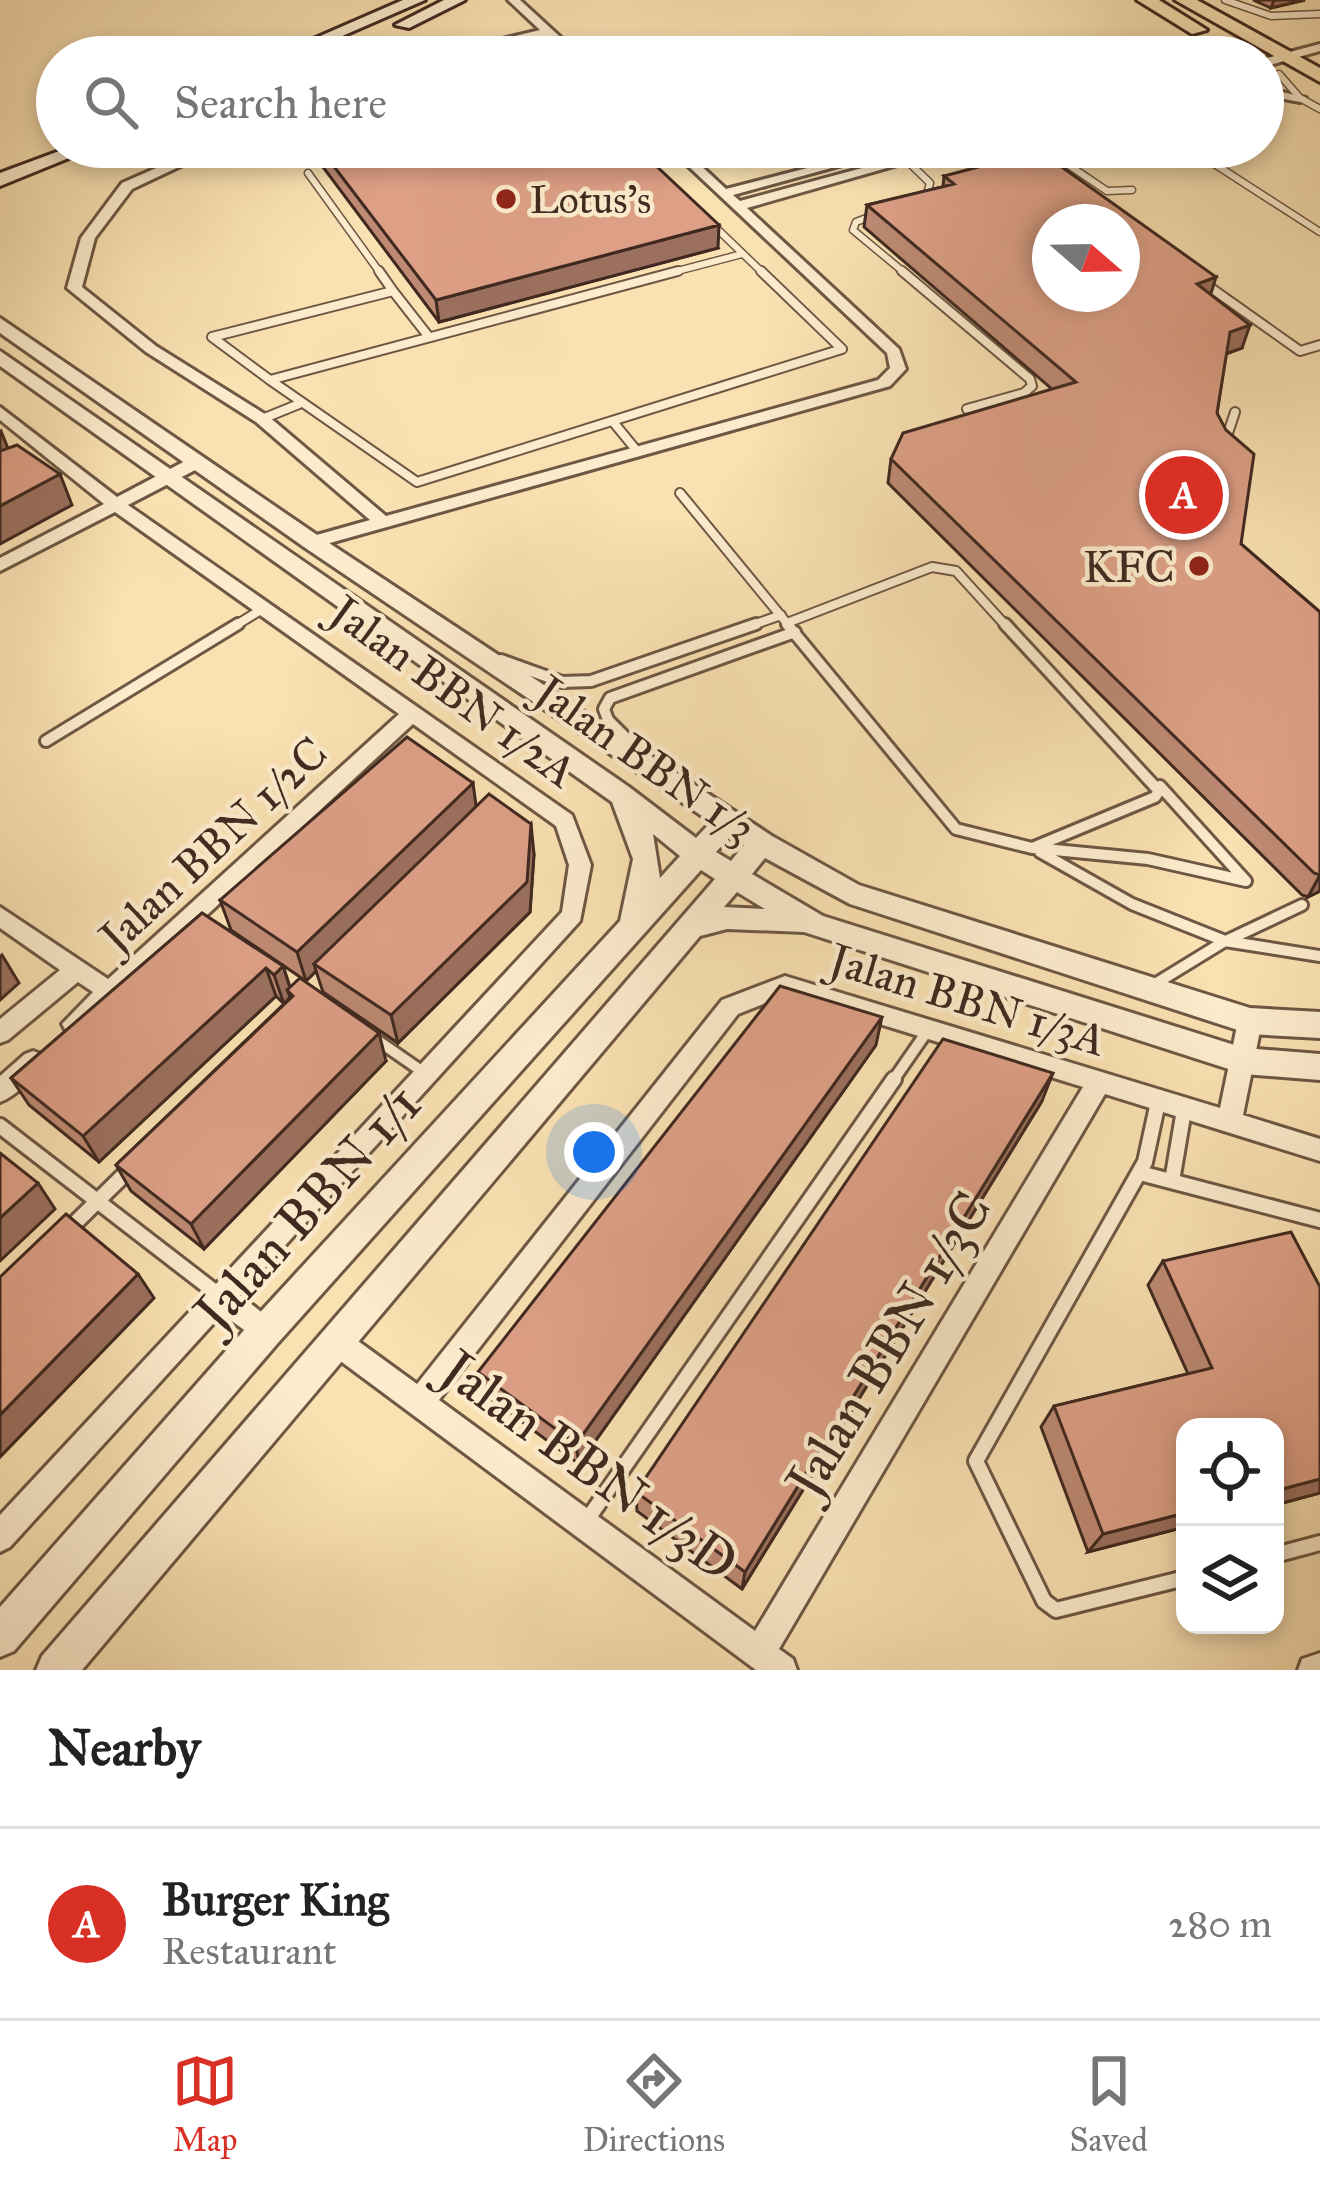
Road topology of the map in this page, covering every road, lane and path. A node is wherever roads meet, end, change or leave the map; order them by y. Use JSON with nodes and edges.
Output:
{"nodes":[{"id":1,"x":417,"y":0,"type":"edge"},
{"id":2,"x":458,"y":0,"type":"edge"},
{"id":3,"x":514,"y":0,"type":"edge"},
{"id":4,"x":1146,"y":0,"type":"edge"},
{"id":5,"x":1184,"y":0,"type":"edge"},
{"id":6,"x":1225,"y":0,"type":"edge"},
{"id":7,"x":1320,"y":14,"type":"edge"},
{"id":8,"x":1191,"y":26,"type":"junction"},
{"id":9,"x":548,"y":32,"type":"junction"},
{"id":10,"x":330,"y":36,"type":"edge"},
{"id":11,"x":372,"y":36,"type":"edge"},
{"id":12,"x":530,"y":36,"type":"edge"},
{"id":13,"x":552,"y":36,"type":"edge"},
{"id":14,"x":1197,"y":36,"type":"edge"},
{"id":15,"x":1209,"y":36,"type":"edge"},
{"id":16,"x":1239,"y":36,"type":"edge"},
{"id":17,"x":1320,"y":47,"type":"edge"},
{"id":18,"x":1287,"y":68,"type":"edge"},
{"id":19,"x":1310,"y":98,"type":"edge"},
{"id":20,"x":1320,"y":109,"type":"edge"},
{"id":21,"x":36,"y":154,"type":"edge"},
{"id":22,"x":36,"y":161,"type":"edge"},
{"id":23,"x":166,"y":168,"type":"edge"},
{"id":24,"x":697,"y":168,"type":"edge"},
{"id":25,"x":835,"y":168,"type":"edge"},
{"id":26,"x":854,"y":168,"type":"edge"},
{"id":27,"x":917,"y":168,"type":"edge"},
{"id":28,"x":1041,"y":168,"type":"edge"},
{"id":29,"x":1073,"y":168,"type":"edge"},
{"id":30,"x":1221,"y":168,"type":"edge"},
{"id":31,"x":6,"y":170,"type":"edge"},
{"id":32,"x":1046,"y":172,"type":"edge"},
{"id":33,"x":308,"y":173,"type":"dead end"},
{"id":34,"x":1132,"y":190,"type":"dead end"},
{"id":35,"x":725,"y":194,"type":"junction"},
{"id":36,"x":739,"y":206,"type":"junction"},
{"id":37,"x":900,"y":206,"type":"edge"},
{"id":38,"x":884,"y":212,"type":"edge"},
{"id":39,"x":711,"y":223,"type":"edge"},
{"id":40,"x":1320,"y":232,"type":"edge"},
{"id":41,"x":742,"y":254,"type":"junction"},
{"id":42,"x":1201,"y":280,"type":"edge"},
{"id":43,"x":393,"y":290,"type":"junction"},
{"id":44,"x":0,"y":324,"type":"edge"},
{"id":45,"x":429,"y":337,"type":"junction"},
{"id":46,"x":1320,"y":345,"type":"edge"},
{"id":47,"x":0,"y":357,"type":"edge"},
{"id":48,"x":270,"y":380,"type":"junction"},
{"id":49,"x":299,"y":404,"type":"junction"},
{"id":50,"x":967,"y":409,"type":"edge"},
{"id":51,"x":1235,"y":412,"type":"dead end"},
{"id":52,"x":262,"y":418,"type":"junction"},
{"id":53,"x":5,"y":419,"type":"edge"},
{"id":54,"x":614,"y":423,"type":"junction"},
{"id":55,"x":637,"y":451,"type":"junction"},
{"id":56,"x":1236,"y":458,"type":"edge"},
{"id":57,"x":194,"y":463,"type":"junction"},
{"id":58,"x":166,"y":478,"type":"junction"},
{"id":59,"x":680,"y":493,"type":"dead end"},
{"id":60,"x":116,"y":504,"type":"junction"},
{"id":61,"x":383,"y":522,"type":"junction"},
{"id":62,"x":312,"y":542,"type":"junction"},
{"id":63,"x":0,"y":565,"type":"edge"},
{"id":64,"x":264,"y":608,"type":"junction"},
{"id":65,"x":352,"y":609,"type":"junction"},
{"id":66,"x":788,"y":623,"type":"junction"},
{"id":67,"x":475,"y":650,"type":"junction"},
{"id":68,"x":414,"y":712,"type":"junction"},
{"id":69,"x":46,"y":741,"type":"dead end"},
{"id":70,"x":664,"y":776,"type":"junction"},
{"id":71,"x":1160,"y":786,"type":"junction"},
{"id":72,"x":620,"y":794,"type":"junction"},
{"id":73,"x":730,"y":820,"type":"junction"},
{"id":74,"x":762,"y":843,"type":"junction"},
{"id":75,"x":1031,"y":848,"type":"junction"},
{"id":76,"x":700,"y":856,"type":"junction"},
{"id":77,"x":733,"y":878,"type":"junction"},
{"id":78,"x":1302,"y":905,"type":"dead end"},
{"id":79,"x":192,"y":915,"type":"junction"},
{"id":80,"x":0,"y":916,"type":"edge"},
{"id":81,"x":814,"y":924,"type":"junction"},
{"id":82,"x":692,"y":926,"type":"junction"},
{"id":83,"x":212,"y":928,"type":"edge"},
{"id":84,"x":624,"y":938,"type":"junction"},
{"id":85,"x":1225,"y":941,"type":"junction"},
{"id":86,"x":1320,"y":956,"type":"edge"},
{"id":87,"x":76,"y":969,"type":"junction"},
{"id":88,"x":1148,"y":988,"type":"junction"},
{"id":89,"x":110,"y":992,"type":"junction"},
{"id":90,"x":1250,"y":1021,"type":"junction"},
{"id":91,"x":1320,"y":1025,"type":"edge"},
{"id":92,"x":928,"y":1030,"type":"junction"},
{"id":93,"x":0,"y":1033,"type":"edge"},
{"id":94,"x":368,"y":1034,"type":"edge"},
{"id":95,"x":1244,"y":1061,"type":"junction"},
{"id":96,"x":1320,"y":1067,"type":"edge"},
{"id":97,"x":426,"y":1074,"type":"junction"},
{"id":98,"x":1098,"y":1084,"type":"junction"},
{"id":99,"x":0,"y":1090,"type":"edge"},
{"id":100,"x":1158,"y":1102,"type":"junction"},
{"id":101,"x":1184,"y":1110,"type":"junction"},
{"id":102,"x":1229,"y":1123,"type":"junction"},
{"id":103,"x":0,"y":1126,"type":"edge"},
{"id":104,"x":1320,"y":1150,"type":"edge"},
{"id":105,"x":146,"y":1154,"type":"edge"},
{"id":106,"x":1140,"y":1172,"type":"junction"},
{"id":107,"x":1172,"y":1180,"type":"junction"},
{"id":108,"x":97,"y":1201,"type":"junction"},
{"id":109,"x":1320,"y":1220,"type":"edge"},
{"id":110,"x":49,"y":1249,"type":"edge"},
{"id":111,"x":219,"y":1295,"type":"junction"},
{"id":112,"x":266,"y":1332,"type":"junction"},
{"id":113,"x":337,"y":1342,"type":"junction"},
{"id":114,"x":420,"y":1403,"type":"junction"},
{"id":115,"x":584,"y":1524,"type":"junction"},
{"id":116,"x":0,"y":1537,"type":"edge"},
{"id":117,"x":1320,"y":1543,"type":"edge"},
{"id":118,"x":1284,"y":1553,"type":"edge"},
{"id":119,"x":1176,"y":1580,"type":"edge"},
{"id":120,"x":0,"y":1637,"type":"edge"},
{"id":121,"x":771,"y":1662,"type":"edge"},
{"id":122,"x":56,"y":1670,"type":"edge"}],
"edges":[{"from":1,"to":10,"type":"main road"},
{"from":2,"to":11,"type":"main road"},
{"from":3,"to":9,"type":"street"},
{"from":4,"to":8,"type":"main road"},
{"from":5,"to":16,"type":"main road"},
{"from":6,"to":7,"type":"lane"},
{"from":8,"to":14,"type":"main road"},
{"from":8,"to":15,"type":"main road"},
{"from":9,"to":12,"type":"street"},
{"from":9,"to":13,"type":"street"},
{"from":17,"to":18,"type":"street"},
{"from":18,"to":19,"type":"main road"},
{"from":19,"to":20,"type":"lane"},
{"from":21,"to":31,"type":"main road"},
{"from":22,"to":31,"type":"main road"},
{"from":23,"to":52,"type":"street"},
{"from":24,"to":35,"type":"street"},
{"from":25,"to":35,"type":"street"},
{"from":26,"to":36,"type":"street"},
{"from":27,"to":37,"type":"lane"},
{"from":28,"to":32,"type":"lane"},
{"from":29,"to":34,"type":"lane"},
{"from":30,"to":40,"type":"lane"},
{"from":33,"to":43,"type":"lane"},
{"from":35,"to":36,"type":"street"},
{"from":36,"to":55,"type":"street"},
{"from":38,"to":50,"type":"lane"},
{"from":39,"to":41,"type":"lane"},
{"from":41,"to":45,"type":"lane"},
{"from":41,"to":54,"type":"lane"},
{"from":42,"to":46,"type":"lane"},
{"from":43,"to":45,"type":"lane"},
{"from":43,"to":48,"type":"lane"},
{"from":44,"to":57,"type":"street","name":"Jalan BBN 1/3"},
{"from":45,"to":48,"type":"lane"},
{"from":47,"to":58,"type":"street","name":"Jalan BBN 1/3"},
{"from":48,"to":49,"type":"lane"},
{"from":49,"to":52,"type":"lane"},
{"from":49,"to":54,"type":"lane"},
{"from":51,"to":56,"type":"lane"},
{"from":52,"to":61,"type":"street"},
{"from":53,"to":60,"type":"street","name":"Jalan BBN 1/2A"},
{"from":54,"to":55,"type":"lane"},
{"from":55,"to":61,"type":"street"},
{"from":57,"to":58,"type":"street"},
{"from":57,"to":62,"type":"street","name":"Jalan BBN 1/3"},
{"from":58,"to":60,"type":"street"},
{"from":58,"to":65,"type":"street","name":"Jalan BBN 1/3"},
{"from":59,"to":66,"type":"lane"},
{"from":60,"to":63,"type":"street"},
{"from":60,"to":64,"type":"street","name":"Jalan BBN 1/2A"},
{"from":61,"to":62,"type":"street"},
{"from":62,"to":65,"type":"street"},
{"from":62,"to":67,"type":"street","name":"Jalan BBN 1/3"},
{"from":64,"to":68,"type":"street","name":"Jalan BBN 1/2A"},
{"from":64,"to":69,"type":"lane"},
{"from":65,"to":72,"type":"street","name":"Jalan BBN 1/3"},
{"from":66,"to":67,"type":"lane"},
{"from":66,"to":70,"type":"lane"},
{"from":66,"to":71,"type":"lane"},
{"from":66,"to":75,"type":"lane"},
{"from":67,"to":70,"type":"street","name":"Jalan BBN 1/3"},
{"from":68,"to":79,"type":"street","name":"Jalan BBN 1/2C"},
{"from":68,"to":97,"type":"street","name":"Jalan BBN 1/2A"},
{"from":70,"to":73,"type":"street","name":"Jalan BBN 1/3"},
{"from":71,"to":75,"type":"lane"},
{"from":71,"to":75,"type":"lane"},
{"from":72,"to":76,"type":"street","name":"Jalan BBN 1/3"},
{"from":72,"to":84,"type":"street"},
{"from":73,"to":74,"type":"street","name":"Jalan BBN 1/3"},
{"from":73,"to":76,"type":"street","name":"Jalan BBN 1/1"},
{"from":74,"to":77,"type":"street"},
{"from":74,"to":88,"type":"street","name":"Jalan BBN 1/3"},
{"from":75,"to":85,"type":"lane"},
{"from":76,"to":77,"type":"street","name":"Jalan BBN 1/3"},
{"from":76,"to":84,"type":"street","name":"Jalan BBN 1/1"},
{"from":77,"to":81,"type":"street","name":"Jalan BBN 1/3"},
{"from":77,"to":82,"type":"street"},
{"from":78,"to":85,"type":"lane"},
{"from":79,"to":83,"type":"lane"},
{"from":79,"to":89,"type":"street","name":"Jalan BBN 1/2C"},
{"from":80,"to":87,"type":"street","name":"Jalan BBN 1/2C"},
{"from":81,"to":82,"type":"street"},
{"from":81,"to":95,"type":"street","name":"Jalan BBN 1/3"},
{"from":82,"to":113,"type":"street"},
{"from":84,"to":112,"type":"street","name":"Jalan BBN 1/1"},
{"from":85,"to":86,"type":"lane"},
{"from":85,"to":88,"type":"lane"},
{"from":87,"to":89,"type":"street","name":"Jalan BBN 1/2C"},
{"from":87,"to":93,"type":"street"},
{"from":88,"to":90,"type":"street","name":"Jalan BBN 1/3"},
{"from":89,"to":99,"type":"street"},
{"from":90,"to":91,"type":"street","name":"Jalan BBN 1/3"},
{"from":90,"to":95,"type":"street"},
{"from":92,"to":98,"type":"street","name":"Jalan BBN 1/3A"},
{"from":92,"to":114,"type":"street","name":"Jalan BBN 1/3A"},
{"from":92,"to":115,"type":"lane"},
{"from":94,"to":97,"type":"lane"},
{"from":95,"to":96,"type":"street","name":"Jalan BBN 1/3"},
{"from":95,"to":102,"type":"street"},
{"from":97,"to":111,"type":"street","name":"Jalan BBN 1/2A"},
{"from":98,"to":100,"type":"street","name":"Jalan BBN 1/3A"},
{"from":98,"to":121,"type":"street","name":"Jalan BBN 1/3C"},
{"from":100,"to":101,"type":"street","name":"Jalan BBN 1/3A"},
{"from":100,"to":106,"type":"lane"},
{"from":101,"to":102,"type":"street","name":"Jalan BBN 1/3A"},
{"from":101,"to":107,"type":"lane"},
{"from":102,"to":104,"type":"street","name":"Jalan BBN 1/3A"},
{"from":103,"to":108,"type":"lane"},
{"from":105,"to":108,"type":"lane"},
{"from":106,"to":107,"type":"lane"},
{"from":106,"to":119,"type":"lane"},
{"from":107,"to":109,"type":"lane"},
{"from":108,"to":110,"type":"lane"},
{"from":108,"to":111,"type":"lane"},
{"from":111,"to":112,"type":"street"},
{"from":111,"to":116,"type":"street","name":"Jalan BBN 1/2A"},
{"from":112,"to":120,"type":"street","name":"Jalan BBN 1/1"},
{"from":113,"to":114,"type":"street","name":"Jalan BBN 1/3D"},
{"from":113,"to":122,"type":"street"},
{"from":114,"to":115,"type":"street","name":"Jalan BBN 1/3D"},
{"from":115,"to":121,"type":"street","name":"Jalan BBN 1/3D"},
{"from":117,"to":118,"type":"lane"}]}
